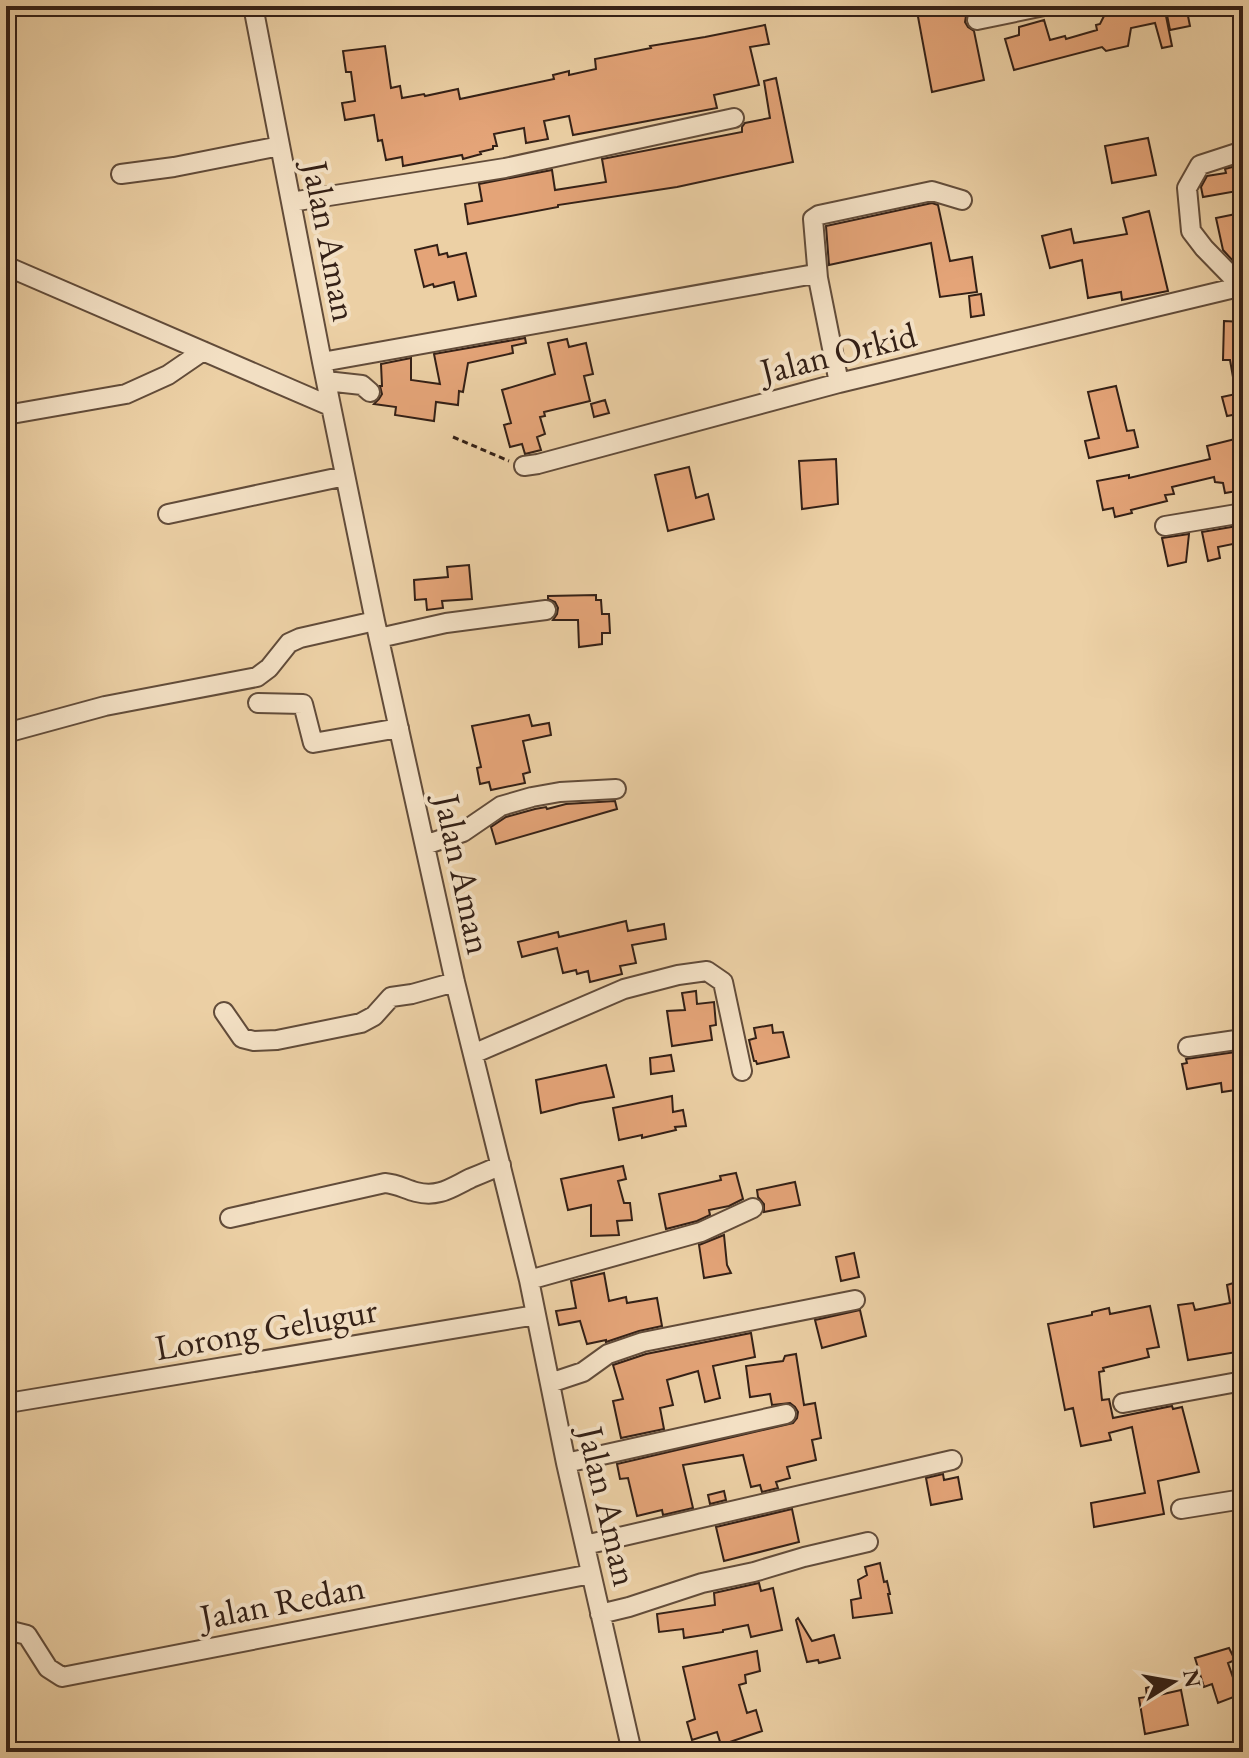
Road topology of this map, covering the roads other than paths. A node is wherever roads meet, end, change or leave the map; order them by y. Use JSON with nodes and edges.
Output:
{"nodes":[{"id":1,"x":253,"y":6,"type":"edge"},
{"id":2,"x":1044,"y":6,"type":"edge"},
{"id":3,"x":977,"y":20,"type":"dead end"},
{"id":4,"x":734,"y":118,"type":"dead end"},
{"id":5,"x":280,"y":146,"type":"junction"},
{"id":6,"x":1243,"y":151,"type":"edge"},
{"id":7,"x":121,"y":174,"type":"dead end"},
{"id":8,"x":303,"y":199,"type":"junction"},
{"id":9,"x":962,"y":200,"type":"dead end"},
{"id":10,"x":6,"y":266,"type":"edge"},
{"id":11,"x":818,"y":278,"type":"junction"},
{"id":12,"x":1242,"y":286,"type":"edge"},
{"id":13,"x":203,"y":351,"type":"junction"},
{"id":14,"x":322,"y":362,"type":"junction"},
{"id":15,"x":326,"y":381,"type":"junction"},
{"id":16,"x":839,"y":383,"type":"junction"},
{"id":17,"x":370,"y":392,"type":"dead end"},
{"id":18,"x":330,"y":406,"type":"junction"},
{"id":19,"x":6,"y":415,"type":"edge"},
{"id":20,"x":524,"y":466,"type":"road end"},
{"id":21,"x":345,"y":476,"type":"junction"},
{"id":22,"x":1243,"y":513,"type":"edge"},
{"id":23,"x":168,"y":514,"type":"dead end"},
{"id":24,"x":1165,"y":526,"type":"dead end"},
{"id":25,"x":546,"y":610,"type":"dead end"},
{"id":26,"x":377,"y":630,"type":"junction"},
{"id":27,"x":258,"y":703,"type":"dead end"},
{"id":28,"x":399,"y":728,"type":"junction"},
{"id":29,"x":6,"y":733,"type":"edge"},
{"id":30,"x":616,"y":789,"type":"dead end"},
{"id":31,"x":425,"y":845,"type":"junction"},
{"id":32,"x":455,"y":982,"type":"junction"},
{"id":33,"x":224,"y":1012,"type":"dead end"},
{"id":34,"x":1243,"y":1039,"type":"edge"},
{"id":35,"x":1188,"y":1047,"type":"dead end"},
{"id":36,"x":473,"y":1054,"type":"junction"},
{"id":37,"x":742,"y":1071,"type":"dead end"},
{"id":38,"x":501,"y":1165,"type":"junction"},
{"id":39,"x":753,"y":1208,"type":"dead end"},
{"id":40,"x":230,"y":1218,"type":"dead end"},
{"id":41,"x":529,"y":1280,"type":"junction"},
{"id":42,"x":855,"y":1300,"type":"dead end"},
{"id":43,"x":536,"y":1315,"type":"junction"},
{"id":44,"x":1243,"y":1381,"type":"edge"},
{"id":45,"x":550,"y":1383,"type":"junction"},
{"id":46,"x":1123,"y":1403,"type":"dead end"},
{"id":47,"x":6,"y":1405,"type":"edge"},
{"id":48,"x":786,"y":1414,"type":"dead end"},
{"id":49,"x":6,"y":1423,"type":"edge"},
{"id":50,"x":6,"y":1453,"type":"edge"},
{"id":51,"x":952,"y":1460,"type":"dead end"},
{"id":52,"x":573,"y":1462,"type":"junction"},
{"id":53,"x":1243,"y":1499,"type":"edge"},
{"id":54,"x":1181,"y":1509,"type":"dead end"},
{"id":55,"x":597,"y":1542,"type":"junction"},
{"id":56,"x":868,"y":1542,"type":"dead end"},
{"id":57,"x":591,"y":1574,"type":"junction"},
{"id":58,"x":614,"y":1611,"type":"junction"},
{"id":59,"x":6,"y":1633,"type":"edge"},
{"id":60,"x":632,"y":1752,"type":"edge"}],
"edges":[{"from":1,"to":5,"type":"street","name":"Jalan Aman"},
{"from":2,"to":3,"type":"street"},
{"from":4,"to":8,"type":"street"},
{"from":5,"to":7,"type":"street"},
{"from":5,"to":8,"type":"street","name":"Jalan Aman"},
{"from":6,"to":12,"type":"street"},
{"from":8,"to":14,"type":"street","name":"Jalan Aman"},
{"from":9,"to":11,"type":"street"},
{"from":10,"to":13,"type":"street"},
{"from":11,"to":14,"type":"street"},
{"from":11,"to":16,"type":"street"},
{"from":12,"to":16,"type":"street","name":"Jalan Orkid"},
{"from":13,"to":18,"type":"street"},
{"from":13,"to":19,"type":"street"},
{"from":14,"to":15,"type":"street","name":"Jalan Aman"},
{"from":15,"to":17,"type":"street"},
{"from":15,"to":18,"type":"street","name":"Jalan Aman"},
{"from":16,"to":20,"type":"street","name":"Jalan Orkid"},
{"from":18,"to":21,"type":"street","name":"Jalan Aman"},
{"from":21,"to":23,"type":"street"},
{"from":21,"to":26,"type":"street","name":"Jalan Aman"},
{"from":22,"to":24,"type":"street"},
{"from":25,"to":26,"type":"street"},
{"from":26,"to":28,"type":"street","name":"Jalan Aman"},
{"from":26,"to":29,"type":"street"},
{"from":27,"to":28,"type":"street"},
{"from":28,"to":31,"type":"street","name":"Jalan Aman"},
{"from":30,"to":31,"type":"street"},
{"from":31,"to":32,"type":"street","name":"Jalan Aman"},
{"from":32,"to":33,"type":"street"},
{"from":32,"to":36,"type":"street","name":"Jalan Aman"},
{"from":34,"to":35,"type":"street"},
{"from":36,"to":37,"type":"street"},
{"from":36,"to":38,"type":"street","name":"Jalan Aman"},
{"from":38,"to":40,"type":"street"},
{"from":38,"to":41,"type":"street","name":"Jalan Aman"},
{"from":39,"to":41,"type":"street"},
{"from":41,"to":43,"type":"street","name":"Jalan Aman"},
{"from":42,"to":45,"type":"street"},
{"from":43,"to":45,"type":"street","name":"Jalan Aman"},
{"from":43,"to":47,"type":"street","name":"Lorong Gelugur"},
{"from":44,"to":46,"type":"street"},
{"from":45,"to":52,"type":"street","name":"Jalan Aman"},
{"from":48,"to":52,"type":"street"},
{"from":49,"to":50,"type":"street"},
{"from":51,"to":55,"type":"street"},
{"from":52,"to":55,"type":"street","name":"Jalan Aman"},
{"from":53,"to":54,"type":"street"},
{"from":55,"to":57,"type":"street","name":"Jalan Aman"},
{"from":56,"to":58,"type":"street"},
{"from":57,"to":58,"type":"street","name":"Jalan Aman"},
{"from":57,"to":59,"type":"street","name":"Jalan Redan"},
{"from":58,"to":60,"type":"street","name":"Jalan Aman"}]}
